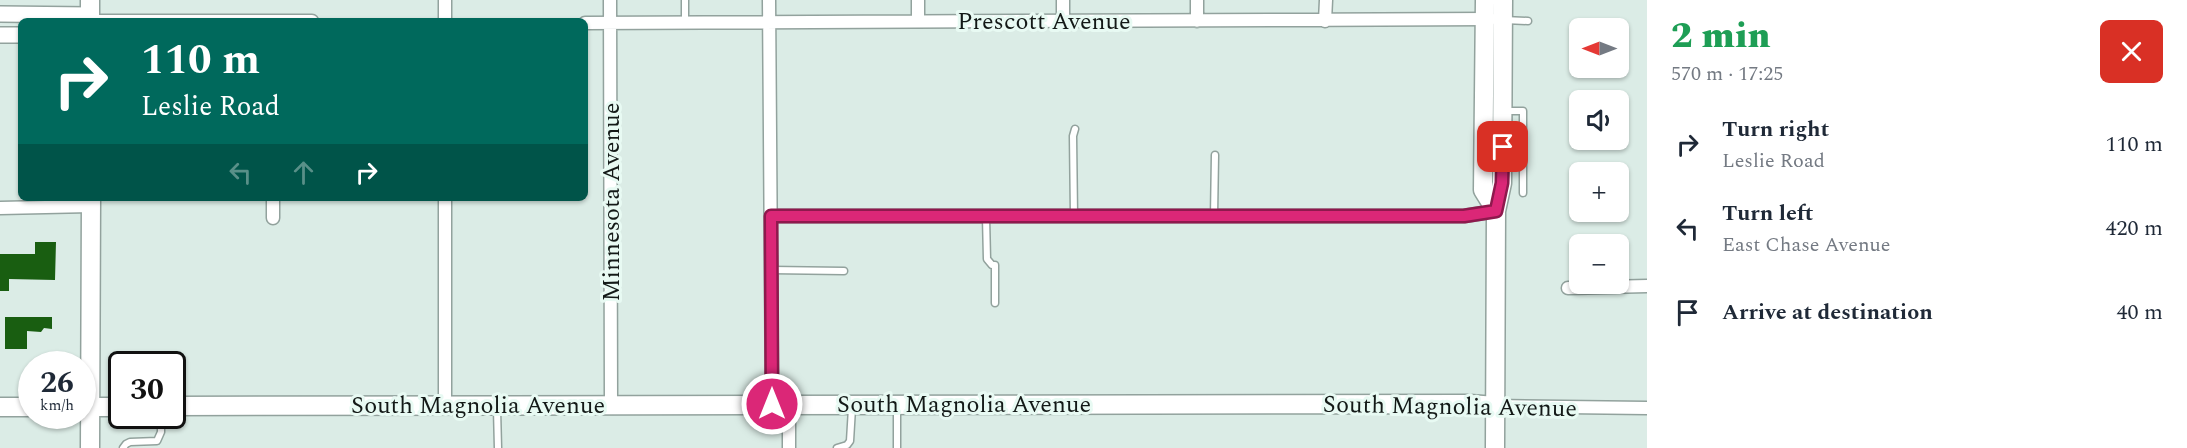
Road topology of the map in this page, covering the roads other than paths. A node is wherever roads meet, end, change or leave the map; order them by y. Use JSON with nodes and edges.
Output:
{"nodes":[{"id":1,"x":445,"y":0,"type":"edge"},
{"id":2,"x":610,"y":0,"type":"edge"},
{"id":3,"x":685,"y":0,"type":"edge"},
{"id":4,"x":770,"y":0,"type":"edge"},
{"id":5,"x":918,"y":0,"type":"edge"},
{"id":6,"x":1063,"y":0,"type":"edge"},
{"id":7,"x":1197,"y":0,"type":"edge"},
{"id":8,"x":1326,"y":0,"type":"edge"},
{"id":9,"x":1485,"y":0,"type":"edge"},
{"id":10,"x":1503,"y":0,"type":"edge"},
{"id":11,"x":0,"y":14,"type":"edge"},
{"id":12,"x":90,"y":14,"type":"edge"},
{"id":13,"x":195,"y":18,"type":"edge"},
{"id":14,"x":445,"y":18,"type":"edge"},
{"id":15,"x":1494,"y":19,"type":"junction"},
{"id":16,"x":918,"y":21,"type":"junction"},
{"id":17,"x":1063,"y":21,"type":"junction"},
{"id":18,"x":1197,"y":21,"type":"junction"},
{"id":19,"x":1325,"y":21,"type":"junction"},
{"id":20,"x":1528,"y":21,"type":"dead end"},
{"id":21,"x":770,"y":22,"type":"junction"},
{"id":22,"x":588,"y":23,"type":"edge"},
{"id":23,"x":610,"y":23,"type":"junction"},
{"id":24,"x":685,"y":23,"type":"junction"},
{"id":25,"x":0,"y":35,"type":"edge"},
{"id":26,"x":18,"y":35,"type":"edge"},
{"id":27,"x":1503,"y":111,"type":"junction"},
{"id":28,"x":1075,"y":129,"type":"dead end"},
{"id":29,"x":1215,"y":155,"type":"dead end"},
{"id":30,"x":1523,"y":193,"type":"dead end"},
{"id":31,"x":273,"y":201,"type":"edge"},
{"id":32,"x":445,"y":201,"type":"edge"},
{"id":33,"x":91,"y":202,"type":"edge"},
{"id":34,"x":0,"y":208,"type":"edge"},
{"id":35,"x":1496,"y":211,"type":"junction"},
{"id":36,"x":771,"y":216,"type":"junction"},
{"id":37,"x":1074,"y":216,"type":"junction"},
{"id":38,"x":1214,"y":216,"type":"junction"},
{"id":39,"x":986,"y":217,"type":"junction"},
{"id":40,"x":273,"y":218,"type":"dead end"},
{"id":41,"x":771,"y":270,"type":"junction"},
{"id":42,"x":844,"y":271,"type":"dead end"},
{"id":43,"x":1647,"y":286,"type":"edge"},
{"id":44,"x":1568,"y":288,"type":"dead end"},
{"id":45,"x":995,"y":303,"type":"dead end"},
{"id":46,"x":87,"y":351,"type":"edge"},
{"id":47,"x":610,"y":404,"type":"junction"},
{"id":48,"x":780,"y":404,"type":"junction"},
{"id":49,"x":852,"y":404,"type":"junction"},
{"id":50,"x":897,"y":404,"type":"junction"},
{"id":51,"x":445,"y":405,"type":"junction"},
{"id":52,"x":497,"y":405,"type":"junction"},
{"id":53,"x":186,"y":406,"type":"edge"},
{"id":54,"x":1495,"y":406,"type":"junction"},
{"id":55,"x":0,"y":407,"type":"edge"},
{"id":56,"x":18,"y":407,"type":"edge"},
{"id":57,"x":1647,"y":408,"type":"edge"},
{"id":58,"x":88,"y":429,"type":"edge"},
{"id":59,"x":161,"y":429,"type":"edge"},
{"id":60,"x":90,"y":448,"type":"edge"},
{"id":61,"x":123,"y":448,"type":"edge"},
{"id":62,"x":498,"y":448,"type":"edge"},
{"id":63,"x":789,"y":448,"type":"edge"},
{"id":64,"x":837,"y":448,"type":"edge"},
{"id":65,"x":897,"y":448,"type":"edge"},
{"id":66,"x":1495,"y":448,"type":"edge"}],
"edges":[{"from":1,"to":14,"type":"street"},
{"from":2,"to":23,"type":"street","name":"Minnesota Avenue"},
{"from":3,"to":24,"type":"lane"},
{"from":4,"to":21,"type":"street"},
{"from":5,"to":16,"type":"street"},
{"from":6,"to":17,"type":"street"},
{"from":7,"to":18,"type":"street"},
{"from":8,"to":19,"type":"street"},
{"from":9,"to":15,"type":"main road"},
{"from":10,"to":15,"type":"main road"},
{"from":11,"to":12,"type":"street"},
{"from":12,"to":13,"type":"street"},
{"from":15,"to":19,"type":"street","name":"Prescott Avenue"},
{"from":15,"to":20,"type":"lane"},
{"from":15,"to":27,"type":"main road"},
{"from":15,"to":35,"type":"main road"},
{"from":16,"to":17,"type":"street","name":"Prescott Avenue"},
{"from":16,"to":21,"type":"street","name":"Prescott Avenue"},
{"from":17,"to":18,"type":"street","name":"Prescott Avenue"},
{"from":18,"to":19,"type":"street","name":"Prescott Avenue"},
{"from":21,"to":24,"type":"street","name":"Prescott Avenue"},
{"from":21,"to":36,"type":"street"},
{"from":22,"to":23,"type":"street","name":"Prescott Avenue"},
{"from":23,"to":24,"type":"street","name":"Prescott Avenue"},
{"from":23,"to":47,"type":"street","name":"Minnesota Avenue"},
{"from":25,"to":26,"type":"street"},
{"from":27,"to":30,"type":"lane"},
{"from":27,"to":35,"type":"main road"},
{"from":28,"to":37,"type":"lane"},
{"from":29,"to":38,"type":"lane"},
{"from":31,"to":40,"type":"street"},
{"from":32,"to":51,"type":"street"},
{"from":33,"to":34,"type":"street"},
{"from":33,"to":46,"type":"main road"},
{"from":35,"to":38,"type":"street"},
{"from":35,"to":54,"type":"main road"},
{"from":36,"to":39,"type":"street"},
{"from":36,"to":41,"type":"street"},
{"from":37,"to":38,"type":"street"},
{"from":37,"to":39,"type":"street"},
{"from":39,"to":45,"type":"lane"},
{"from":41,"to":42,"type":"lane"},
{"from":41,"to":48,"type":"street"},
{"from":43,"to":44,"type":"street"},
{"from":47,"to":48,"type":"main road","name":"South Magnolia Avenue"},
{"from":47,"to":52,"type":"main road","name":"South Magnolia Avenue"},
{"from":48,"to":49,"type":"main road","name":"South Magnolia Avenue"},
{"from":48,"to":63,"type":"street"},
{"from":49,"to":50,"type":"main road","name":"South Magnolia Avenue"},
{"from":49,"to":64,"type":"lane"},
{"from":50,"to":54,"type":"main road","name":"South Magnolia Avenue"},
{"from":50,"to":65,"type":"lane"},
{"from":51,"to":52,"type":"main road","name":"South Magnolia Avenue"},
{"from":51,"to":53,"type":"main road","name":"South Magnolia Avenue"},
{"from":52,"to":62,"type":"lane"},
{"from":54,"to":57,"type":"street","name":"South Magnolia Avenue"},
{"from":54,"to":66,"type":"main road"},
{"from":55,"to":56,"type":"main road"},
{"from":58,"to":60,"type":"main road"},
{"from":59,"to":61,"type":"lane"}]}
